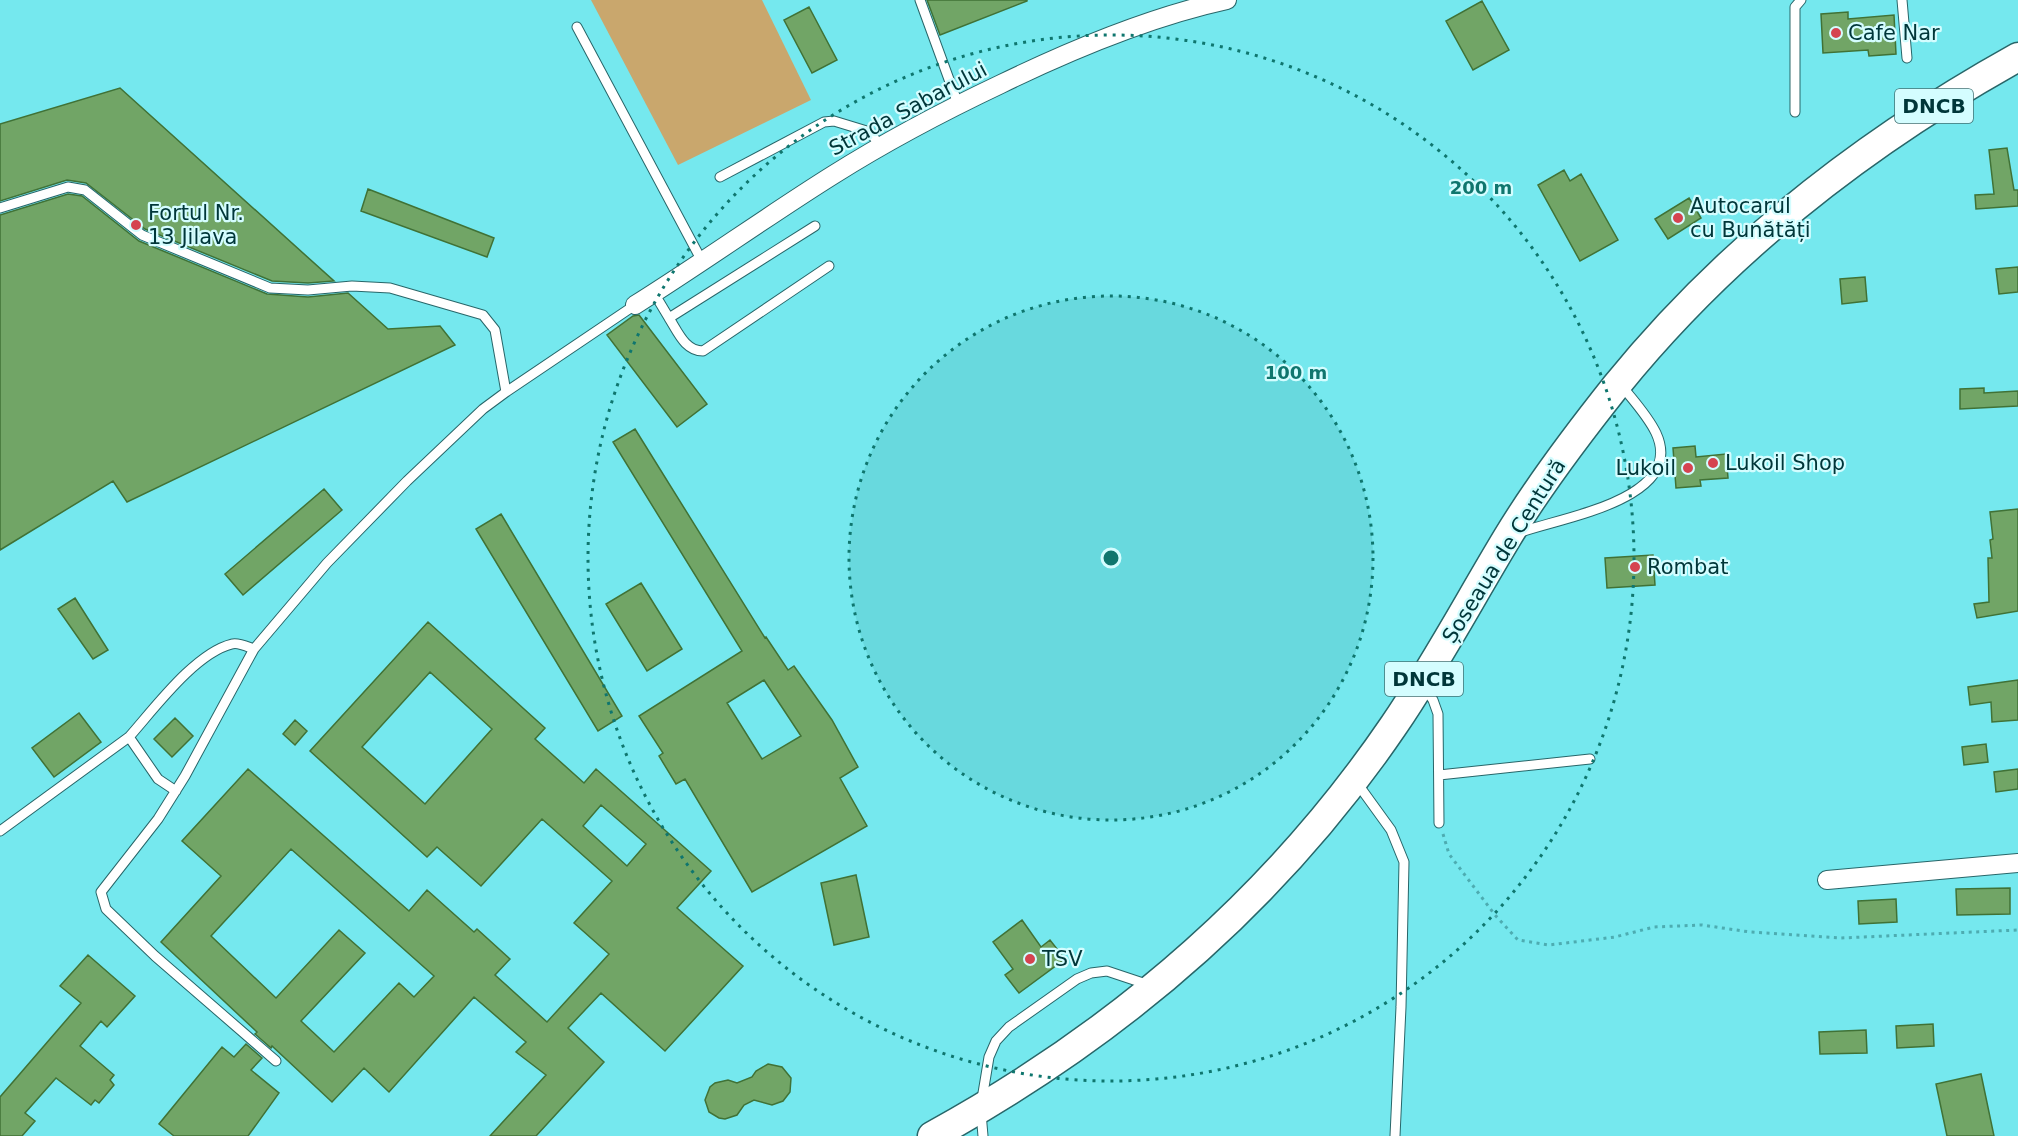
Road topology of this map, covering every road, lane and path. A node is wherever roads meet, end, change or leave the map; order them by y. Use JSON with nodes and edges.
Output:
{"nodes":[{"id":1,"x":920,"y":0,"type":"edge"},
{"id":2,"x":1227,"y":0,"type":"edge"},
{"id":3,"x":1801,"y":0,"type":"edge"},
{"id":4,"x":1902,"y":0,"type":"edge"},
{"id":5,"x":577,"y":27,"type":"dead end"},
{"id":6,"x":2018,"y":57,"type":"edge"},
{"id":7,"x":1907,"y":58,"type":"dead end"},
{"id":8,"x":958,"y":104,"type":"junction"},
{"id":9,"x":1795,"y":112,"type":"dead end"},
{"id":10,"x":880,"y":146,"type":"junction"},
{"id":11,"x":720,"y":177,"type":"dead end"},
{"id":12,"x":0,"y":208,"type":"edge"},
{"id":13,"x":815,"y":226,"type":"dead end"},
{"id":14,"x":703,"y":263,"type":"junction"},
{"id":15,"x":829,"y":266,"type":"dead end"},
{"id":16,"x":654,"y":294,"type":"junction"},
{"id":17,"x":635,"y":305,"type":"joint"},
{"id":18,"x":669,"y":318,"type":"junction"},
{"id":19,"x":1619,"y":382,"type":"junction"},
{"id":20,"x":506,"y":392,"type":"junction"},
{"id":21,"x":1508,"y":537,"type":"junction"},
{"id":22,"x":254,"y":649,"type":"junction"},
{"id":23,"x":1421,"y":683,"type":"junction"},
{"id":24,"x":129,"y":737,"type":"junction"},
{"id":25,"x":1590,"y":759,"type":"dead end"},
{"id":26,"x":1439,"y":775,"type":"junction"},
{"id":27,"x":1354,"y":779,"type":"junction"},
{"id":28,"x":176,"y":791,"type":"junction"},
{"id":29,"x":1439,"y":824,"type":"joint"},
{"id":30,"x":0,"y":831,"type":"edge"},
{"id":31,"x":2018,"y":863,"type":"edge"},
{"id":32,"x":1827,"y":880,"type":"dead end"},
{"id":33,"x":2018,"y":930,"type":"edge"},
{"id":34,"x":1154,"y":987,"type":"junction"},
{"id":35,"x":276,"y":1061,"type":"dead end"},
{"id":36,"x":982,"y":1123,"type":"edge"},
{"id":37,"x":932,"y":1136,"type":"edge"},
{"id":38,"x":1395,"y":1136,"type":"edge"}],
"edges":[{"from":1,"to":8,"type":"lane"},
{"from":2,"to":8,"type":"street","name":"Strada Sabarului"},
{"from":3,"to":9,"type":"lane"},
{"from":4,"to":7,"type":"lane"},
{"from":5,"to":14,"type":"lane"},
{"from":6,"to":19,"type":"main road","name":"Șoseaua de Centură","number":"DNCB"},
{"from":8,"to":10,"type":"street","name":"Strada Sabarului"},
{"from":10,"to":11,"type":"lane"},
{"from":10,"to":14,"type":"street","name":"Strada Sabarului"},
{"from":12,"to":20,"type":"lane"},
{"from":13,"to":18,"type":"lane"},
{"from":14,"to":16,"type":"street","name":"Strada Sabarului"},
{"from":15,"to":18,"type":"lane"},
{"from":16,"to":17,"type":"street","name":"Strada Sabarului"},
{"from":16,"to":18,"type":"lane"},
{"from":17,"to":20,"type":"lane"},
{"from":19,"to":21,"type":"main road","name":"Șoseaua de Centură","number":"DNCB"},
{"from":19,"to":21,"type":"lane"},
{"from":20,"to":22,"type":"lane"},
{"from":21,"to":23,"type":"main road","name":"Șoseaua de Centură","number":"DNCB"},
{"from":22,"to":24,"type":"lane"},
{"from":22,"to":28,"type":"lane"},
{"from":23,"to":26,"type":"lane"},
{"from":23,"to":27,"type":"main road","name":"Șoseaua de Centură","number":"DNCB"},
{"from":24,"to":28,"type":"lane"},
{"from":24,"to":30,"type":"lane"},
{"from":25,"to":26,"type":"lane"},
{"from":26,"to":29,"type":"lane"},
{"from":27,"to":34,"type":"main road","name":"Șoseaua de Centură","number":"DNCB"},
{"from":27,"to":38,"type":"lane"},
{"from":28,"to":35,"type":"lane"},
{"from":29,"to":33,"type":"path"},
{"from":31,"to":32,"type":"street"},
{"from":34,"to":36,"type":"main road","name":"Șoseaua de Centură","number":"DNCB"},
{"from":34,"to":36,"type":"lane"},
{"from":36,"to":37,"type":"main road","name":"Șoseaua de Centură","number":"DNCB"}]}
